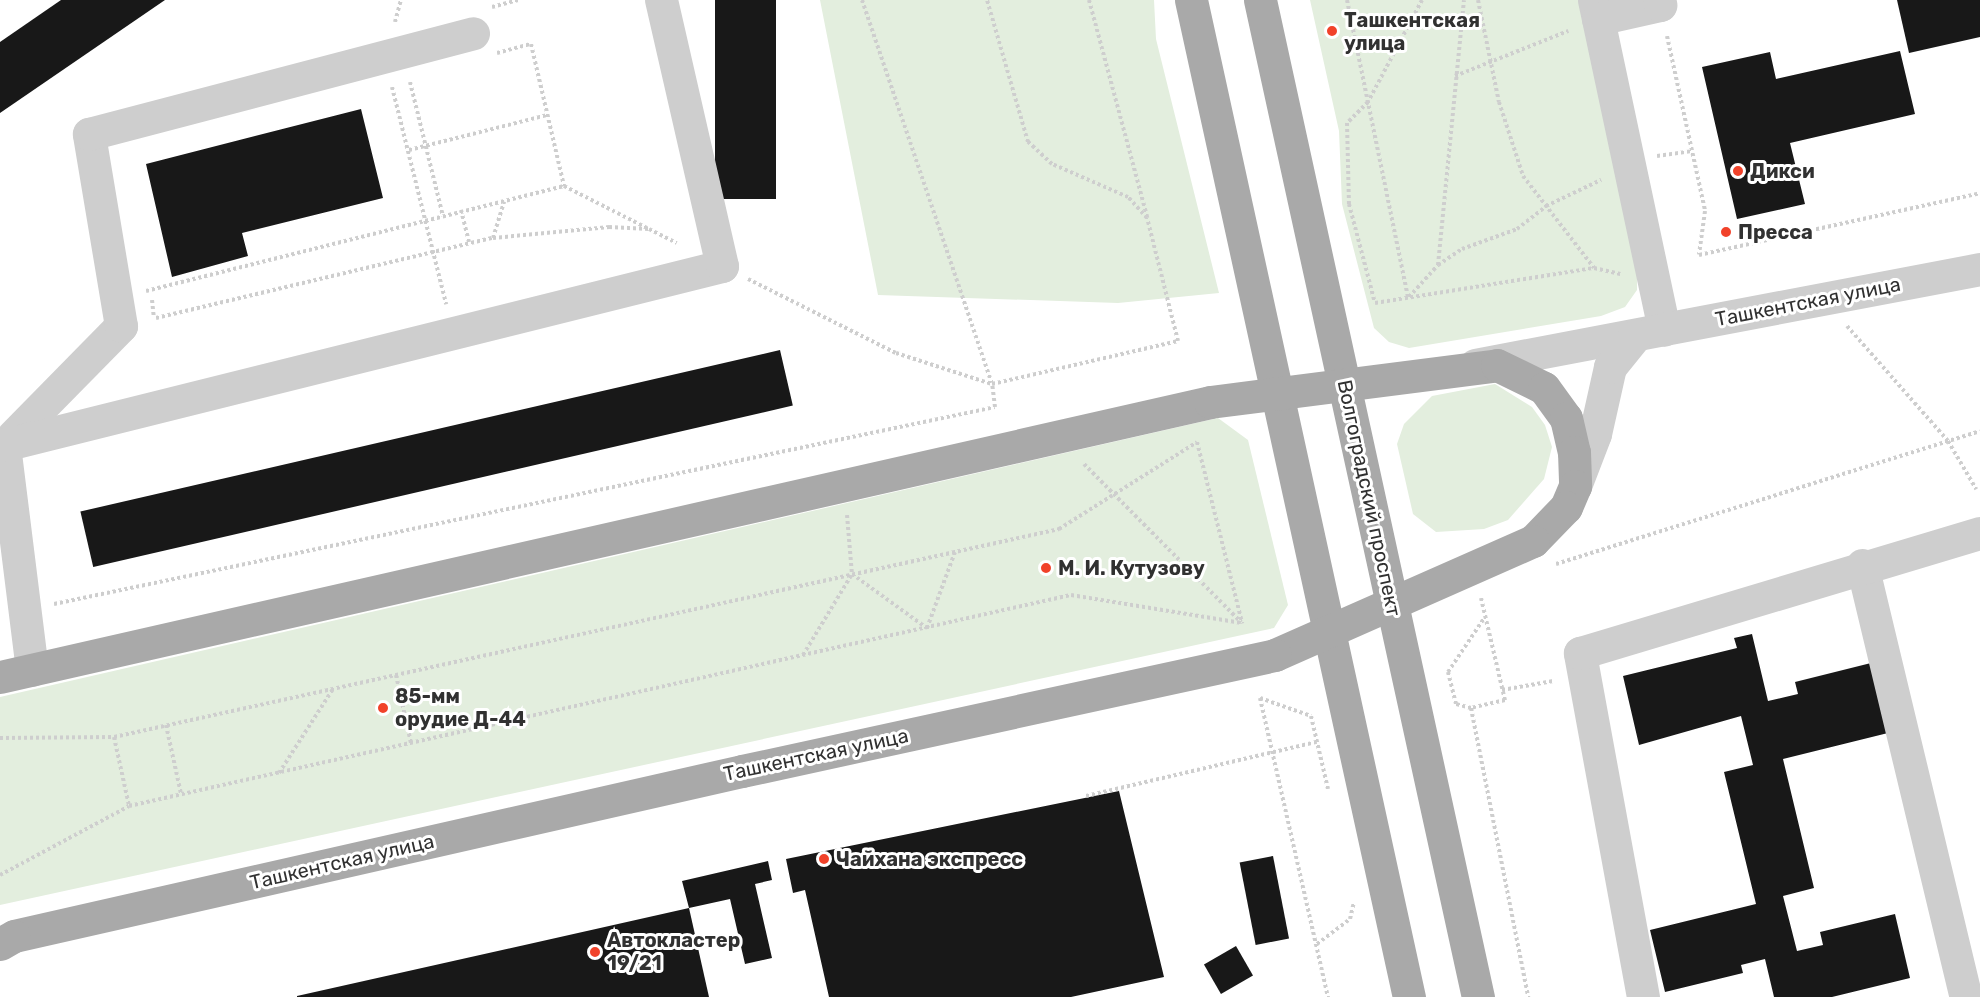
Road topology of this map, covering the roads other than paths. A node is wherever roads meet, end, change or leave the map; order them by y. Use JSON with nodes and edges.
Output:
{"nodes":[{"id":1,"x":662,"y":0,"type":"edge"},
{"id":2,"x":1191,"y":0,"type":"edge"},
{"id":3,"x":1260,"y":0,"type":"edge"},
{"id":4,"x":1660,"y":3,"type":"edge"},
{"id":5,"x":1596,"y":9,"type":"edge"},
{"id":6,"x":479,"y":44,"type":"road end"},
{"id":7,"x":1980,"y":268,"type":"edge"},
{"id":8,"x":1650,"y":333,"type":"junction"},
{"id":9,"x":1472,"y":365,"type":"junction"},
{"id":10,"x":1344,"y":385,"type":"junction"},
{"id":11,"x":1277,"y":393,"type":"junction"},
{"id":12,"x":4,"y":445,"type":"junction"},
{"id":13,"x":1575,"y":486,"type":"junction"},
{"id":14,"x":1980,"y":533,"type":"edge"},
{"id":15,"x":1862,"y":565,"type":"junction"},
{"id":16,"x":1392,"y":604,"type":"junction"},
{"id":17,"x":1330,"y":633,"type":"junction"},
{"id":18,"x":32,"y":670,"type":"junction"},
{"id":19,"x":0,"y":677,"type":"edge"},
{"id":20,"x":1966,"y":925,"type":"edge"},
{"id":21,"x":5,"y":938,"type":"edge"},
{"id":22,"x":1409,"y":997,"type":"edge"},
{"id":23,"x":1478,"y":997,"type":"edge"},
{"id":24,"x":1643,"y":997,"type":"edge"},
{"id":25,"x":1966,"y":997,"type":"edge"}],
"edges":[{"from":1,"to":12,"type":"street"},
{"from":2,"to":11,"type":"main road"},
{"from":3,"to":10,"type":"main road","name":"Волгоградский проспект"},
{"from":4,"to":5,"type":"street"},
{"from":5,"to":8,"type":"street"},
{"from":6,"to":12,"type":"street"},
{"from":7,"to":8,"type":"street","name":"Ташкентская улица"},
{"from":8,"to":9,"type":"street","name":"Ташкентская улица"},
{"from":8,"to":13,"type":"street","name":"Ташкентская улица"},
{"from":9,"to":10,"type":"main road","name":"Ташкентская улица"},
{"from":9,"to":13,"type":"main road","name":"Ташкентская улица"},
{"from":10,"to":11,"type":"main road","name":"Ташкентская улица"},
{"from":10,"to":16,"type":"main road","name":"Волгоградский проспект"},
{"from":11,"to":17,"type":"main road"},
{"from":11,"to":18,"type":"main road","name":"Ташкентская улица"},
{"from":12,"to":18,"type":"street"},
{"from":13,"to":16,"type":"main road","name":"Ташкентская улица"},
{"from":14,"to":15,"type":"street"},
{"from":15,"to":20,"type":"street"},
{"from":15,"to":24,"type":"street"},
{"from":16,"to":17,"type":"main road","name":"Ташкентская улица"},
{"from":16,"to":23,"type":"main road","name":"Волгоградский проспект"},
{"from":17,"to":21,"type":"main road","name":"Ташкентская улица"},
{"from":17,"to":22,"type":"main road"},
{"from":18,"to":19,"type":"main road","name":"Ташкентская улица"},
{"from":20,"to":25,"type":"street"}]}
